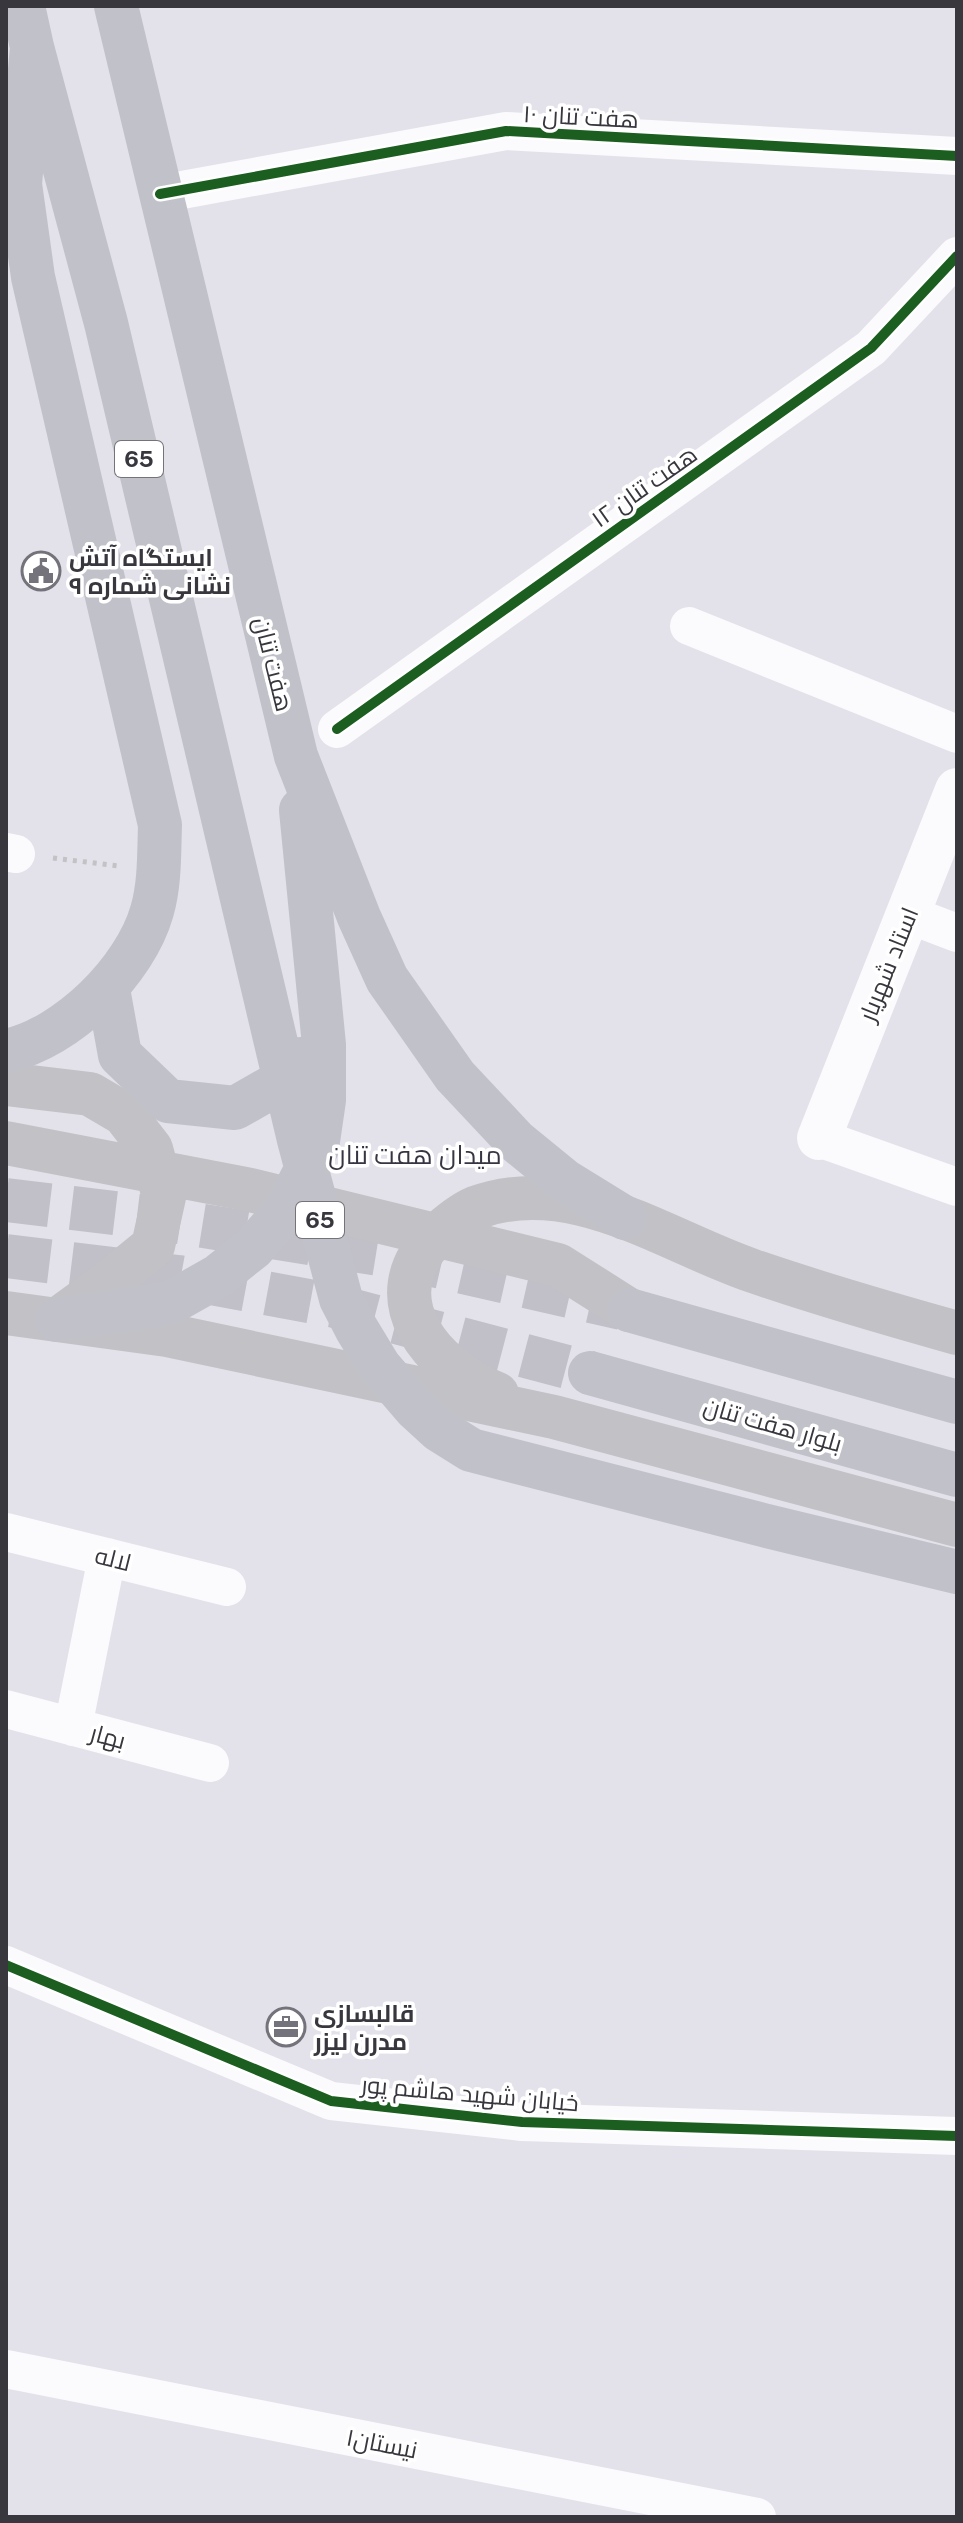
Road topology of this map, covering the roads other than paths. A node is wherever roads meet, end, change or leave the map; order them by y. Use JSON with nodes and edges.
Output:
{"nodes":[{"id":1,"x":116,"y":6,"type":"edge"},
{"id":2,"x":28,"y":27,"type":"edge"},
{"id":3,"x":957,"y":156,"type":"edge"},
{"id":4,"x":13,"y":185,"type":"edge"},
{"id":5,"x":160,"y":194,"type":"junction"},
{"id":6,"x":957,"y":256,"type":"edge"},
{"id":7,"x":689,"y":626,"type":"dead end"},
{"id":8,"x":337,"y":729,"type":"dead end"},
{"id":9,"x":957,"y":734,"type":"edge"},
{"id":10,"x":296,"y":756,"type":"junction"},
{"id":11,"x":957,"y":790,"type":"edge"},
{"id":12,"x":907,"y":914,"type":"junction"},
{"id":13,"x":957,"y":933,"type":"edge"},
{"id":14,"x":108,"y":989,"type":"junction"},
{"id":15,"x":321,"y":1013,"type":"junction"},
{"id":16,"x":6,"y":1051,"type":"edge"},
{"id":17,"x":6,"y":1084,"type":"edge"},
{"id":18,"x":819,"y":1138,"type":"joint"},
{"id":19,"x":6,"y":1143,"type":"edge"},
{"id":20,"x":957,"y":1187,"type":"edge"},
{"id":21,"x":625,"y":1218,"type":"junction"},
{"id":22,"x":6,"y":1313,"type":"edge"},
{"id":23,"x":57,"y":1320,"type":"junction"},
{"id":24,"x":957,"y":1333,"type":"edge"},
{"id":25,"x":590,"y":1373,"type":"tunnel mouth"},
{"id":26,"x":957,"y":1402,"type":"edge"},
{"id":27,"x":554,"y":1417,"type":"junction"},
{"id":28,"x":957,"y":1475,"type":"edge"},
{"id":29,"x":957,"y":1525,"type":"edge"},
{"id":30,"x":6,"y":1532,"type":"edge"},
{"id":31,"x":107,"y":1557,"type":"junction"},
{"id":32,"x":957,"y":1572,"type":"edge"},
{"id":33,"x":227,"y":1587,"type":"dead end"},
{"id":34,"x":6,"y":1709,"type":"edge"},
{"id":35,"x":73,"y":1727,"type":"junction"},
{"id":36,"x":210,"y":1763,"type":"dead end"},
{"id":37,"x":6,"y":1965,"type":"edge"},
{"id":38,"x":957,"y":2136,"type":"edge"},
{"id":39,"x":6,"y":2369,"type":"edge"},
{"id":40,"x":757,"y":2517,"type":"edge"}],
"edges":[{"from":1,"to":5,"type":"main road","name":"هفت تنان"},
{"from":2,"to":4,"type":"main road"},
{"from":2,"to":32,"type":"main road","number":"65"},
{"from":3,"to":5,"type":"street","name":"هفت تنان ۱۰"},
{"from":4,"to":14,"type":"main road"},
{"from":5,"to":10,"type":"main road","name":"هفت تنان"},
{"from":6,"to":8,"type":"street","name":"هفت تنان ۱۲"},
{"from":7,"to":9,"type":"street"},
{"from":10,"to":15,"type":"main road"},
{"from":10,"to":21,"type":"main road","name":"هفت تنان"},
{"from":11,"to":12,"type":"street","name":"استاد شهریار"},
{"from":12,"to":13,"type":"street"},
{"from":12,"to":18,"type":"street","name":"استاد شهریار"},
{"from":14,"to":15,"type":"main road"},
{"from":14,"to":16,"type":"main road"},
{"from":15,"to":23,"type":"main road"},
{"from":17,"to":23,"type":"main road"},
{"from":18,"to":20,"type":"street"},
{"from":19,"to":26,"type":"main road"},
{"from":21,"to":24,"type":"main road"},
{"from":21,"to":27,"type":"main road"},
{"from":22,"to":23,"type":"main road"},
{"from":23,"to":27,"type":"main road"},
{"from":25,"to":28,"type":"main road","name":"بلوار هفت تنان"},
{"from":27,"to":29,"type":"main road"},
{"from":30,"to":31,"type":"street","name":"لاله ‍"},
{"from":31,"to":33,"type":"street","name":"لاله ‍"},
{"from":31,"to":35,"type":"street"},
{"from":34,"to":35,"type":"street","name":"بهار"},
{"from":35,"to":36,"type":"street","name":"بهار"},
{"from":37,"to":38,"type":"street","name":"خیابان شهید هاشم پور"},
{"from":39,"to":40,"type":"street","name":"۱نیستان"}]}
